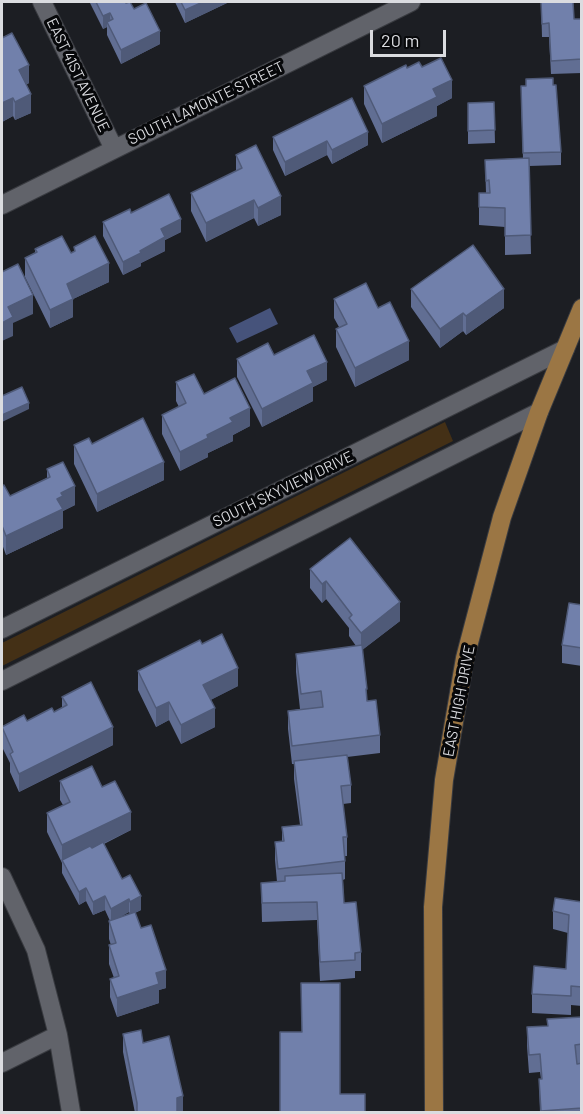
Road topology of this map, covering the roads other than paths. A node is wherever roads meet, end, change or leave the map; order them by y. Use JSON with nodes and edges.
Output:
{"nodes":[{"id":1,"x":42,"y":2,"type":"edge"},
{"id":2,"x":411,"y":2,"type":"edge"},
{"id":3,"x":114,"y":149,"type":"junction"},
{"id":4,"x":2,"y":205,"type":"edge"},
{"id":5,"x":582,"y":308,"type":"edge"},
{"id":6,"x":565,"y":349,"type":"junction"},
{"id":7,"x":539,"y":412,"type":"junction"},
{"id":8,"x":2,"y":628,"type":"edge"},
{"id":9,"x":2,"y":681,"type":"edge"},
{"id":10,"x":2,"y":877,"type":"edge"},
{"id":11,"x":58,"y":1035,"type":"junction"},
{"id":12,"x":2,"y":1064,"type":"edge"},
{"id":13,"x":71,"y":1113,"type":"edge"},
{"id":14,"x":434,"y":1113,"type":"edge"}],
"edges":[{"from":1,"to":3,"type":"street","name":"EAST 41ST AVENUE"},
{"from":2,"to":3,"type":"street","name":"SOUTH LAMONTE STREET"},
{"from":3,"to":4,"type":"street","name":"SOUTH LAMONTE STREET"},
{"from":5,"to":6,"type":"main road","name":"EAST HIGH DRIVE"},
{"from":6,"to":7,"type":"main road","name":"EAST HIGH DRIVE"},
{"from":6,"to":8,"type":"street","name":"SOUTH SKYVIEW DRIVE"},
{"from":7,"to":9,"type":"street"},
{"from":7,"to":14,"type":"main road","name":"EAST HIGH DRIVE"},
{"from":10,"to":11,"type":"street"},
{"from":11,"to":12,"type":"street"},
{"from":11,"to":13,"type":"street"}]}
